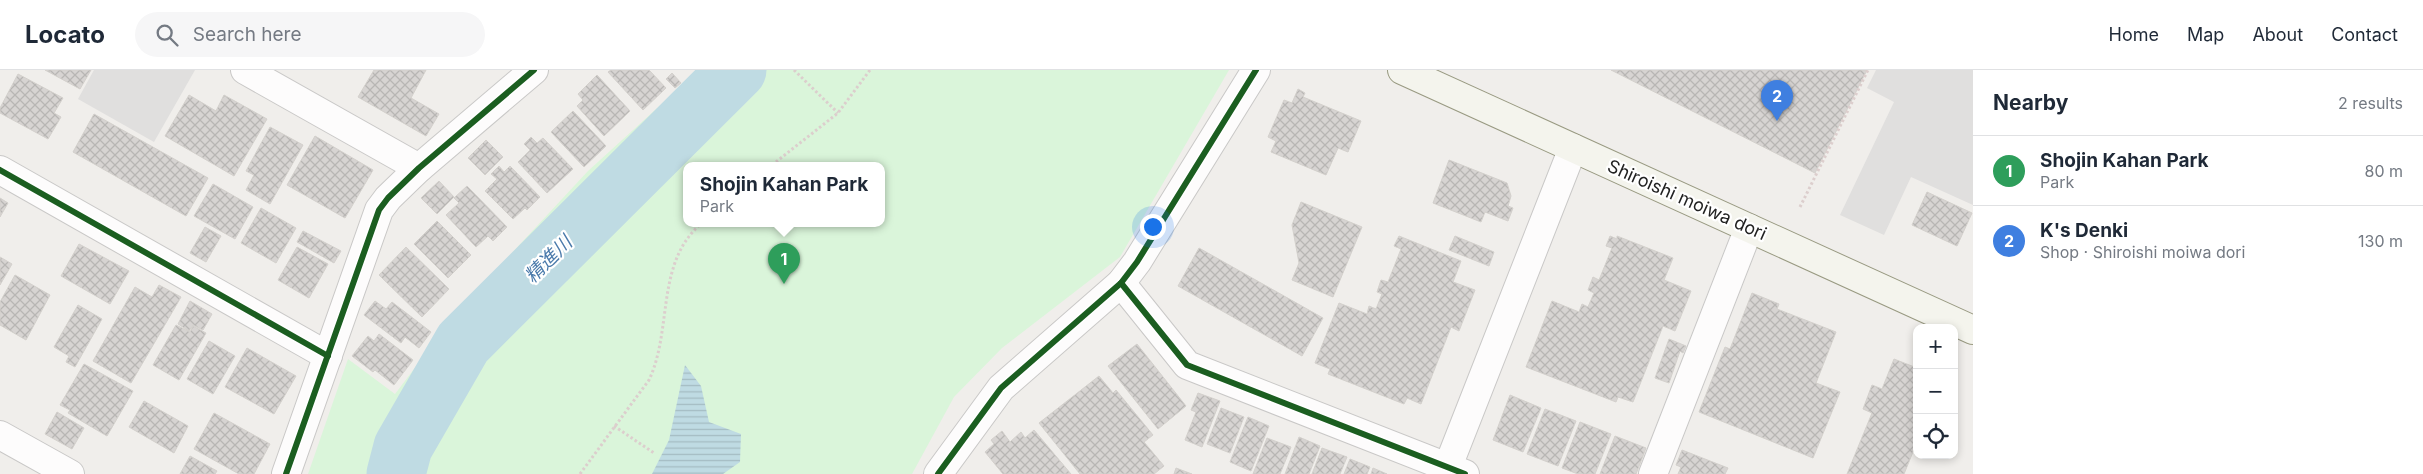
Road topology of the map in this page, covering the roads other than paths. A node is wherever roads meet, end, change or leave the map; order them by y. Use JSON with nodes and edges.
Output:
{"nodes":[{"id":1,"x":245,"y":70,"type":"edge"},
{"id":2,"x":534,"y":70,"type":"edge"},
{"id":3,"x":1256,"y":70,"type":"edge"},
{"id":4,"x":1402,"y":70,"type":"edge"},
{"id":5,"x":1573,"y":148,"type":"junction"},
{"id":6,"x":419,"y":168,"type":"junction"},
{"id":7,"x":0,"y":170,"type":"edge"},
{"id":8,"x":1749,"y":228,"type":"junction"},
{"id":9,"x":1121,"y":283,"type":"junction"},
{"id":10,"x":1973,"y":330,"type":"edge"},
{"id":11,"x":328,"y":356,"type":"junction"},
{"id":12,"x":0,"y":434,"type":"edge"},
{"id":13,"x":1452,"y":472,"type":"edge"},
{"id":14,"x":70,"y":474,"type":"edge"},
{"id":15,"x":286,"y":474,"type":"edge"},
{"id":16,"x":938,"y":474,"type":"edge"},
{"id":17,"x":1653,"y":474,"type":"edge"}],
"edges":[{"from":1,"to":6,"type":"street"},
{"from":2,"to":6,"type":"street"},
{"from":3,"to":9,"type":"street"},
{"from":4,"to":5,"type":"main road","name":"Shiroishi moiwa dori"},
{"from":5,"to":8,"type":"main road","name":"Shiroishi moiwa dori"},
{"from":5,"to":13,"type":"street"},
{"from":6,"to":11,"type":"street"},
{"from":7,"to":11,"type":"street"},
{"from":8,"to":10,"type":"main road","name":"Shiroishi moiwa dori"},
{"from":8,"to":17,"type":"street"},
{"from":9,"to":13,"type":"street"},
{"from":9,"to":16,"type":"street"},
{"from":11,"to":15,"type":"street"},
{"from":12,"to":14,"type":"street"}]}
